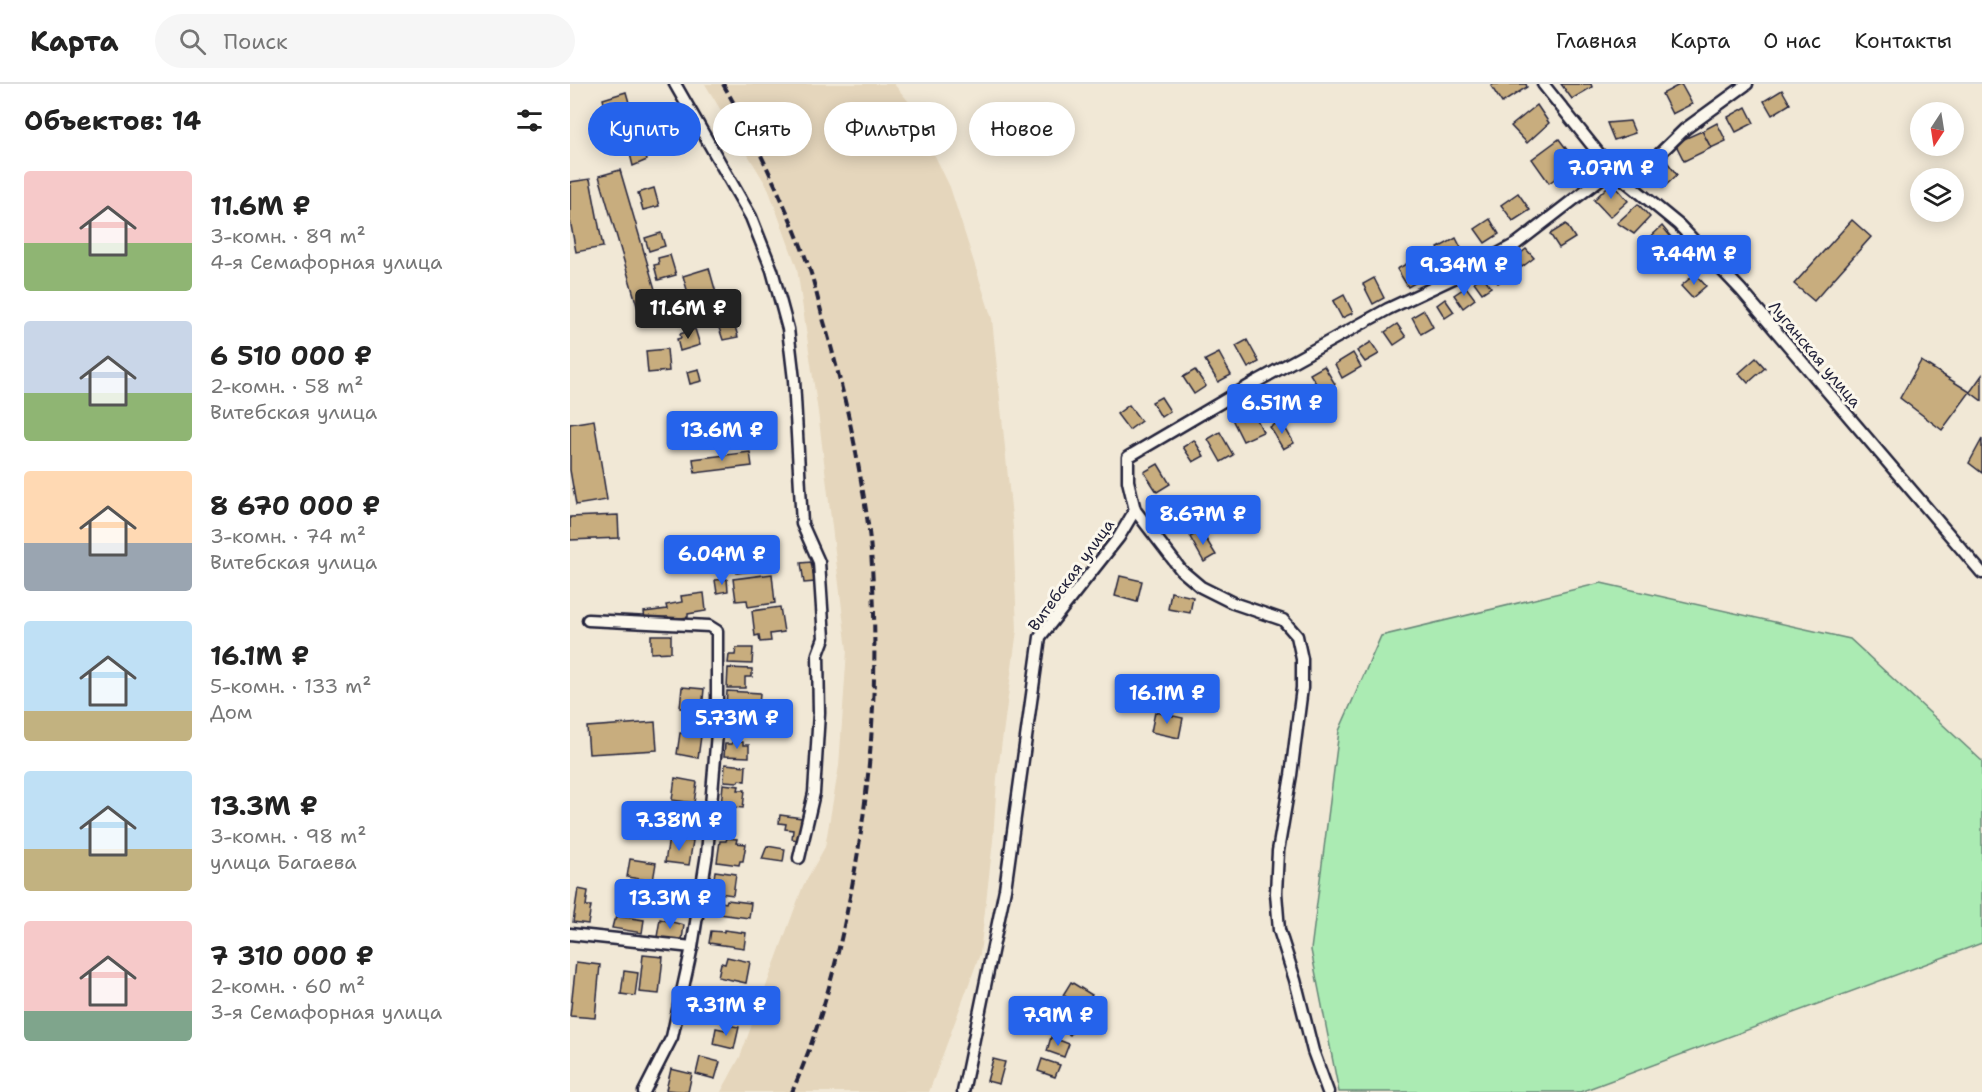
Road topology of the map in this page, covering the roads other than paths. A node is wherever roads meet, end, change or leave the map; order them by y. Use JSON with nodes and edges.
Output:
{"nodes":[{"id":1,"x":675,"y":84,"type":"edge"},
{"id":2,"x":1543,"y":84,"type":"edge"},
{"id":3,"x":1747,"y":84,"type":"edge"},
{"id":4,"x":1612,"y":170,"type":"junction"},
{"id":5,"x":1627,"y":182,"type":"junction"},
{"id":6,"x":1136,"y":510,"type":"junction"},
{"id":7,"x":1982,"y":573,"type":"edge"},
{"id":8,"x":588,"y":620,"type":"dead end"},
{"id":9,"x":799,"y":858,"type":"dead end"},
{"id":10,"x":570,"y":934,"type":"edge"},
{"id":11,"x":692,"y":947,"type":"junction"},
{"id":12,"x":644,"y":1092,"type":"edge"},
{"id":13,"x":963,"y":1092,"type":"edge"},
{"id":14,"x":1328,"y":1092,"type":"edge"}],
"edges":[{"from":1,"to":9,"type":"street"},
{"from":2,"to":4,"type":"street","name":"Луганская улица"},
{"from":3,"to":5,"type":"street"},
{"from":4,"to":5,"type":"street","name":"Луганская улица"},
{"from":4,"to":6,"type":"street","name":"Витебская улица"},
{"from":5,"to":7,"type":"street","name":"Луганская улица"},
{"from":6,"to":13,"type":"street","name":"Витебская улица"},
{"from":6,"to":14,"type":"street"},
{"from":8,"to":11,"type":"street"},
{"from":10,"to":11,"type":"street"},
{"from":11,"to":12,"type":"street"}]}
